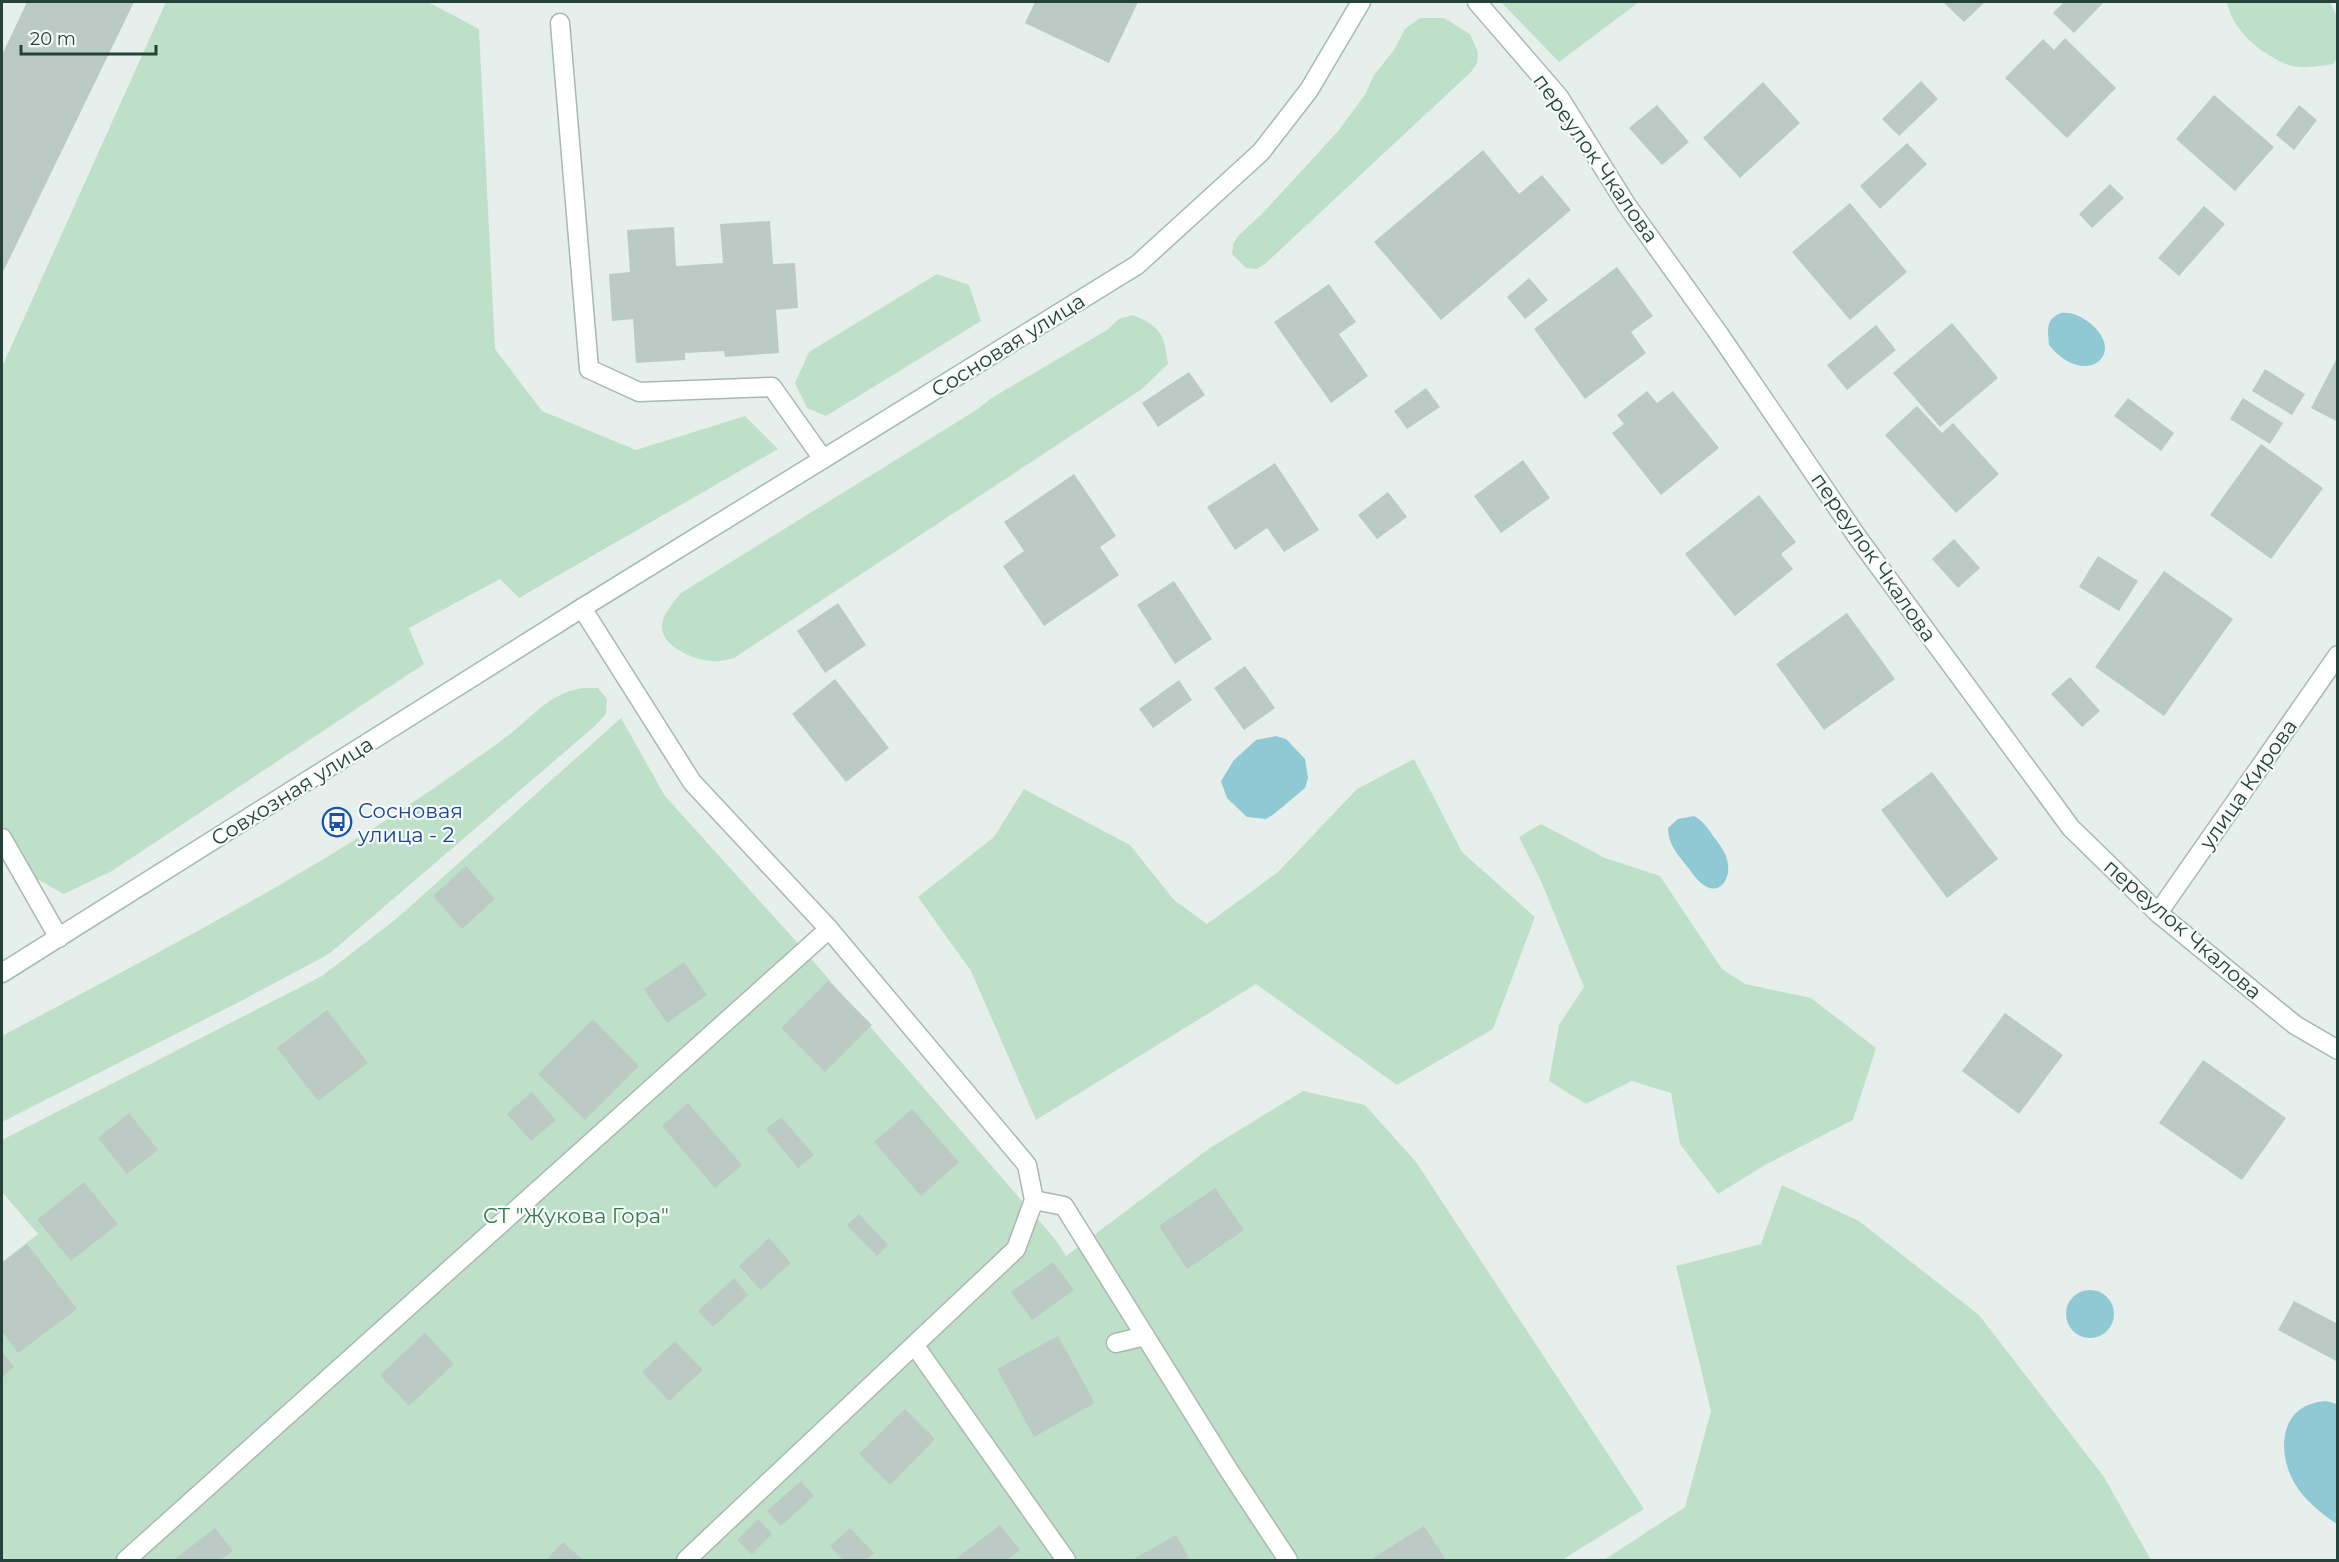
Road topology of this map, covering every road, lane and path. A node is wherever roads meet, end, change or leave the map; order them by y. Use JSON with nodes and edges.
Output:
{"nodes":[{"id":1,"x":1361,"y":2,"type":"edge"},
{"id":2,"x":1477,"y":2,"type":"edge"},
{"id":3,"x":560,"y":23,"type":"dead end"},
{"id":4,"x":823,"y":459,"type":"junction"},
{"id":5,"x":582,"y":608,"type":"junction"},
{"id":6,"x":2337,"y":656,"type":"edge"},
{"id":7,"x":2,"y":838,"type":"edge"},
{"id":8,"x":2158,"y":913,"type":"junction"},
{"id":9,"x":829,"y":929,"type":"junction"},
{"id":10,"x":59,"y":938,"type":"junction"},
{"id":11,"x":2,"y":974,"type":"edge"},
{"id":12,"x":2337,"y":1050,"type":"edge"},
{"id":13,"x":1034,"y":1200,"type":"junction"},
{"id":14,"x":1145,"y":1336,"type":"junction"},
{"id":15,"x":1116,"y":1343,"type":"dead end"},
{"id":16,"x":915,"y":1346,"type":"junction"},
{"id":17,"x":126,"y":1560,"type":"edge"},
{"id":18,"x":686,"y":1560,"type":"edge"},
{"id":19,"x":1066,"y":1560,"type":"edge"},
{"id":20,"x":1288,"y":1560,"type":"edge"}],
"edges":[{"from":1,"to":4,"type":"street","name":"Сосновая улица"},
{"from":2,"to":8,"type":"street","name":"переулок Чкалова"},
{"from":3,"to":4,"type":"street"},
{"from":4,"to":5,"type":"street","name":"Сосновая улица"},
{"from":5,"to":9,"type":"street"},
{"from":5,"to":10,"type":"street","name":"Совхозная улица"},
{"from":6,"to":8,"type":"street","name":"улица Кирова"},
{"from":7,"to":10,"type":"street"},
{"from":8,"to":12,"type":"street","name":"переулок Чкалова"},
{"from":9,"to":13,"type":"street"},
{"from":9,"to":17,"type":"street"},
{"from":10,"to":11,"type":"street","name":"Совхозная улица"},
{"from":13,"to":14,"type":"street"},
{"from":13,"to":16,"type":"street"},
{"from":14,"to":15,"type":"street"},
{"from":14,"to":20,"type":"street"},
{"from":16,"to":18,"type":"street"},
{"from":16,"to":19,"type":"street"}]}
